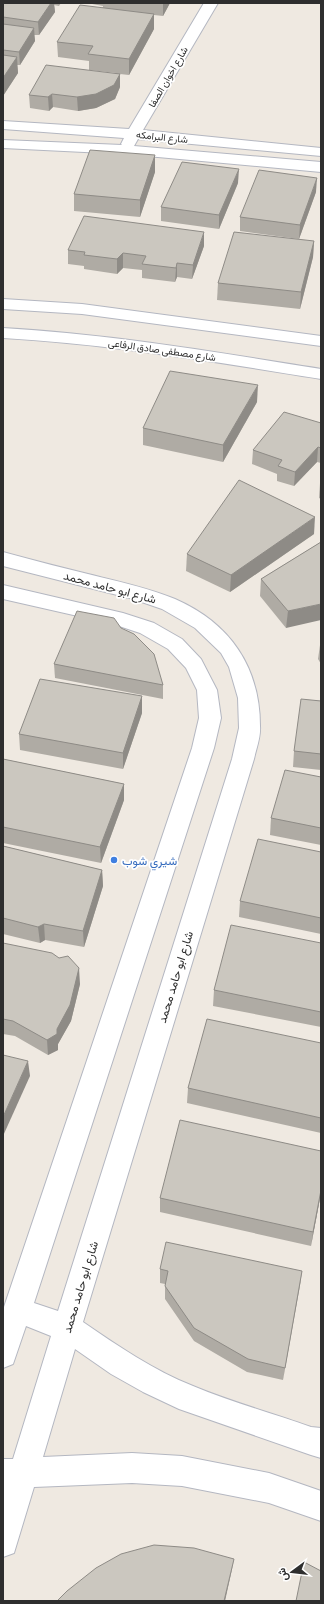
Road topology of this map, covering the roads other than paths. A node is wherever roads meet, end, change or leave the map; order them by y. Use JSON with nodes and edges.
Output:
{"nodes":[{"id":1,"x":211,"y":3,"type":"edge"},
{"id":2,"x":3,"y":125,"type":"edge"},
{"id":3,"x":135,"y":134,"type":"junction"},
{"id":4,"x":3,"y":144,"type":"edge"},
{"id":5,"x":125,"y":150,"type":"junction"},
{"id":6,"x":321,"y":152,"type":"edge"},
{"id":7,"x":321,"y":167,"type":"edge"},
{"id":8,"x":3,"y":304,"type":"edge"},
{"id":9,"x":3,"y":333,"type":"edge"},
{"id":10,"x":321,"y":341,"type":"edge"},
{"id":11,"x":321,"y":374,"type":"edge"},
{"id":12,"x":3,"y":560,"type":"edge"},
{"id":13,"x":3,"y":592,"type":"edge"},
{"id":14,"x":17,"y":1310,"type":"junction"},
{"id":15,"x":67,"y":1328,"type":"junction"},
{"id":16,"x":3,"y":1354,"type":"edge"},
{"id":17,"x":321,"y":1443,"type":"edge"},
{"id":18,"x":14,"y":1474,"type":"edge"},
{"id":19,"x":321,"y":1506,"type":"edge"},
{"id":20,"x":3,"y":1542,"type":"edge"}],
"edges":[{"from":1,"to":3,"type":"street","name":"شارع اخوان الصفا"},
{"from":2,"to":3,"type":"street","name":"شارع البرامكه"},
{"from":3,"to":5,"type":"street","name":"شارع اخوان الصفا"},
{"from":3,"to":6,"type":"street","name":"شارع البرامكه"},
{"from":4,"to":5,"type":"street","name":"شارع البرامكه"},
{"from":5,"to":7,"type":"street","name":"شارع البرامكه"},
{"from":8,"to":10,"type":"street"},
{"from":9,"to":11,"type":"street","name":"شارع مصطفى صادق الرفاعى"},
{"from":12,"to":15,"type":"street","name":"شارع ابو حامد محمد"},
{"from":13,"to":14,"type":"street"},
{"from":14,"to":15,"type":"street"},
{"from":14,"to":16,"type":"street"},
{"from":15,"to":17,"type":"street"},
{"from":15,"to":18,"type":"street","name":"شارع ابو حامد محمد"},
{"from":18,"to":19,"type":"street"},
{"from":18,"to":20,"type":"street","name":"شارع ابو حامد محمد"}]}
